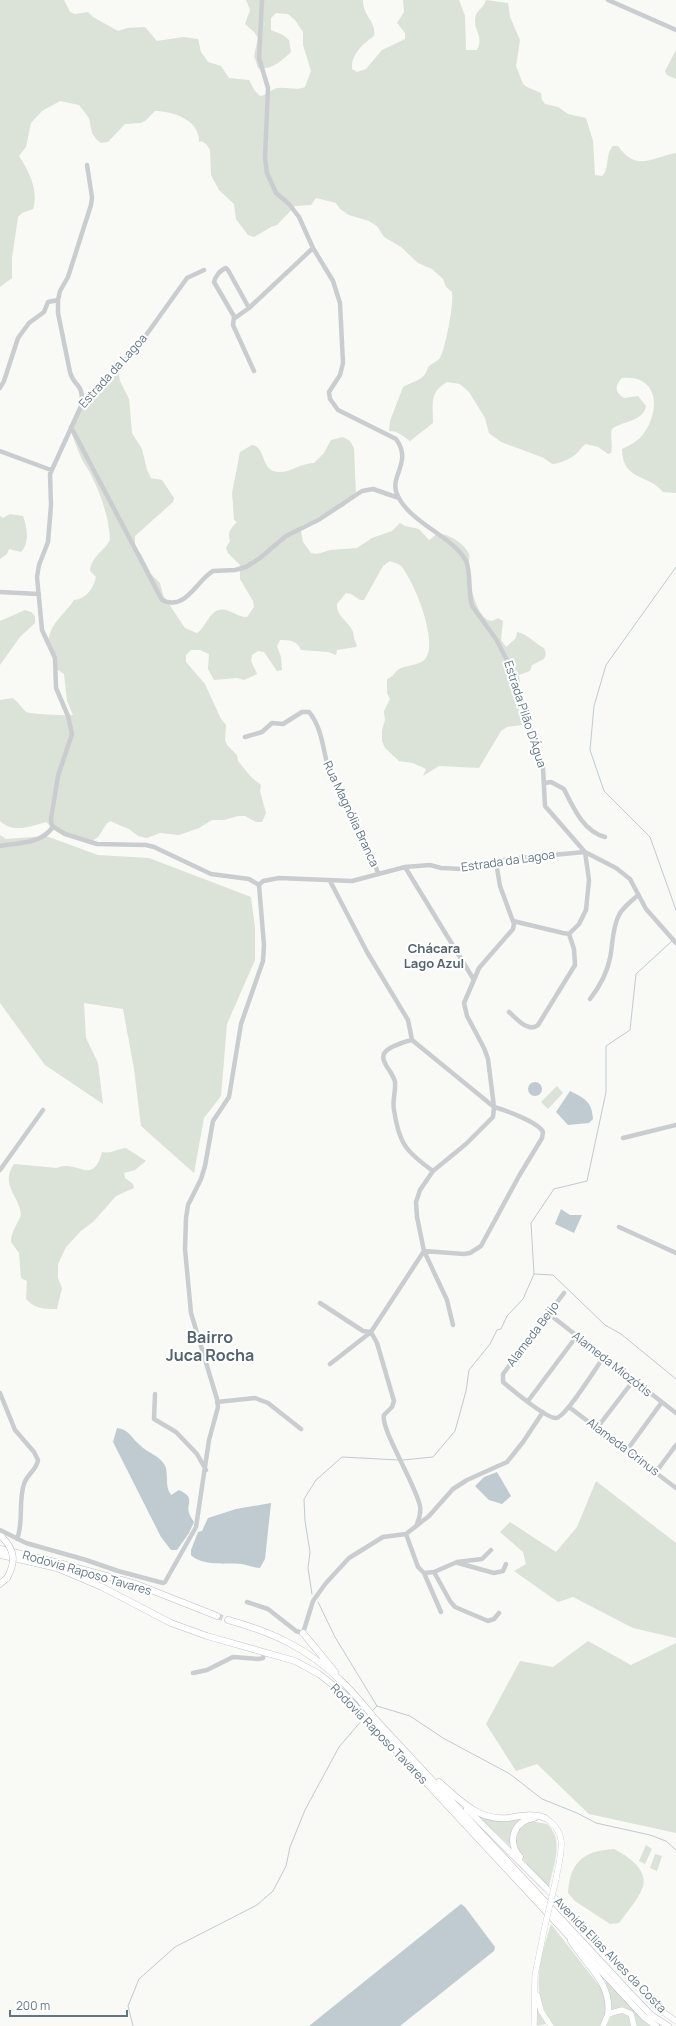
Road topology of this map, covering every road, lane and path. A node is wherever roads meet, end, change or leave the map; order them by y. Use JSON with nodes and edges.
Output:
{"nodes":[{"id":1,"x":262,"y":0,"type":"edge"},
{"id":2,"x":608,"y":0,"type":"edge"},
{"id":3,"x":676,"y":30,"type":"edge"},
{"id":4,"x":87,"y":165,"type":"dead end"},
{"id":5,"x":313,"y":248,"type":"junction"},
{"id":6,"x":204,"y":270,"type":"dead end"},
{"id":7,"x":58,"y":300,"type":"junction"},
{"id":8,"x":249,"y":308,"type":"junction"},
{"id":9,"x":234,"y":317,"type":"junction"},
{"id":10,"x":254,"y":371,"type":"dead end"},
{"id":11,"x":0,"y":388,"type":"edge"},
{"id":12,"x":82,"y":404,"type":"junction"},
{"id":13,"x":71,"y":427,"type":"junction"},
{"id":14,"x":0,"y":451,"type":"edge"},
{"id":15,"x":51,"y":470,"type":"junction"},
{"id":16,"x":399,"y":498,"type":"junction"},
{"id":17,"x":0,"y":592,"type":"edge"},
{"id":18,"x":38,"y":594,"type":"junction"},
{"id":19,"x":245,"y":737,"type":"dead end"},
{"id":20,"x":545,"y":783,"type":"junction"},
{"id":21,"x":53,"y":827,"type":"junction"},
{"id":22,"x":605,"y":837,"type":"dead end"},
{"id":23,"x":0,"y":846,"type":"edge"},
{"id":24,"x":585,"y":852,"type":"junction"},
{"id":25,"x":496,"y":862,"type":"junction"},
{"id":26,"x":405,"y":867,"type":"junction"},
{"id":27,"x":378,"y":873,"type":"junction"},
{"id":28,"x":330,"y":881,"type":"junction"},
{"id":29,"x":259,"y":885,"type":"junction"},
{"id":30,"x":638,"y":894,"type":"junction"},
{"id":31,"x":514,"y":921,"type":"junction"},
{"id":32,"x":569,"y":934,"type":"junction"},
{"id":33,"x":676,"y":943,"type":"edge"},
{"id":34,"x":474,"y":980,"type":"junction"},
{"id":35,"x":590,"y":999,"type":"dead end"},
{"id":36,"x":509,"y":1012,"type":"dead end"},
{"id":37,"x":412,"y":1040,"type":"junction"},
{"id":38,"x":494,"y":1106,"type":"junction"},
{"id":39,"x":43,"y":1110,"type":"dead end"},
{"id":40,"x":676,"y":1125,"type":"edge"},
{"id":41,"x":623,"y":1138,"type":"dead end"},
{"id":42,"x":0,"y":1170,"type":"edge"},
{"id":43,"x":433,"y":1171,"type":"junction"},
{"id":44,"x":619,"y":1227,"type":"dead end"},
{"id":45,"x":424,"y":1251,"type":"junction"},
{"id":46,"x":676,"y":1253,"type":"edge"},
{"id":47,"x":564,"y":1292,"type":"dead end"},
{"id":48,"x":320,"y":1303,"type":"dead end"},
{"id":49,"x":548,"y":1314,"type":"junction"},
{"id":50,"x":453,"y":1326,"type":"dead end"},
{"id":51,"x":371,"y":1332,"type":"junction"},
{"id":52,"x":576,"y":1337,"type":"junction"},
{"id":53,"x":603,"y":1358,"type":"junction"},
{"id":54,"x":330,"y":1364,"type":"dead end"},
{"id":55,"x":633,"y":1381,"type":"junction"},
{"id":56,"x":0,"y":1393,"type":"edge"},
{"id":57,"x":155,"y":1394,"type":"dead end"},
{"id":58,"x":528,"y":1401,"type":"junction"},
{"id":59,"x":218,"y":1402,"type":"junction"},
{"id":60,"x":662,"y":1402,"type":"junction"},
{"id":61,"x":569,"y":1407,"type":"junction"},
{"id":62,"x":543,"y":1412,"type":"junction"},
{"id":63,"x":676,"y":1413,"type":"edge"},
{"id":64,"x":597,"y":1428,"type":"junction"},
{"id":65,"x":301,"y":1429,"type":"dead end"},
{"id":66,"x":676,"y":1445,"type":"edge"},
{"id":67,"x":627,"y":1450,"type":"junction"},
{"id":68,"x":206,"y":1470,"type":"junction"},
{"id":69,"x":656,"y":1472,"type":"junction"},
{"id":70,"x":676,"y":1488,"type":"edge"},
{"id":71,"x":417,"y":1524,"type":"junction"},
{"id":72,"x":0,"y":1530,"type":"edge"},
{"id":73,"x":406,"y":1534,"type":"junction"},
{"id":74,"x":1,"y":1537,"type":"edge"},
{"id":75,"x":17,"y":1539,"type":"junction"},
{"id":76,"x":0,"y":1549,"type":"edge"},
{"id":77,"x":491,"y":1550,"type":"dead end"},
{"id":78,"x":0,"y":1555,"type":"edge"},
{"id":79,"x":457,"y":1562,"type":"junction"},
{"id":80,"x":506,"y":1564,"type":"dead end"},
{"id":81,"x":434,"y":1572,"type":"junction"},
{"id":82,"x":424,"y":1573,"type":"junction"},
{"id":83,"x":0,"y":1584,"type":"edge"},
{"id":84,"x":247,"y":1602,"type":"dead end"},
{"id":85,"x":441,"y":1612,"type":"dead end"},
{"id":86,"x":499,"y":1613,"type":"dead end"},
{"id":87,"x":218,"y":1616,"type":"tunnel mouth"},
{"id":88,"x":228,"y":1620,"type":"tunnel mouth"},
{"id":89,"x":303,"y":1633,"type":"junction"},
{"id":90,"x":264,"y":1652,"type":"junction"},
{"id":91,"x":193,"y":1673,"type":"dead end"},
{"id":92,"x":341,"y":1680,"type":"junction"},
{"id":93,"x":359,"y":1706,"type":"junction"},
{"id":94,"x":374,"y":1722,"type":"junction"},
{"id":95,"x":409,"y":1754,"type":"junction"},
{"id":96,"x":452,"y":1793,"type":"junction"},
{"id":97,"x":545,"y":1818,"type":"junction"},
{"id":98,"x":545,"y":1887,"type":"junction"},
{"id":99,"x":562,"y":1928,"type":"junction"},
{"id":100,"x":536,"y":1967,"type":"junction"},
{"id":101,"x":608,"y":2014,"type":"junction"},
{"id":102,"x":676,"y":2021,"type":"edge"},
{"id":103,"x":534,"y":2026,"type":"edge"},
{"id":104,"x":551,"y":2026,"type":"edge"},
{"id":105,"x":603,"y":2026,"type":"edge"},
{"id":106,"x":634,"y":2026,"type":"edge"},
{"id":107,"x":656,"y":2026,"type":"edge"},
{"id":108,"x":668,"y":2026,"type":"edge"}],
"edges":[{"from":1,"to":5,"type":"street"},
{"from":2,"to":3,"type":"street"},
{"from":4,"to":7,"type":"street"},
{"from":5,"to":8,"type":"street"},
{"from":5,"to":16,"type":"street"},
{"from":6,"to":12,"type":"street","name":"Estrada da Lagoa"},
{"from":7,"to":11,"type":"street"},
{"from":7,"to":12,"type":"street"},
{"from":8,"to":9,"type":"street"},
{"from":8,"to":9,"type":"street"},
{"from":9,"to":10,"type":"street"},
{"from":12,"to":13,"type":"street","name":"Estrada da Lagoa"},
{"from":13,"to":15,"type":"street","name":"Estrada da Lagoa"},
{"from":13,"to":16,"type":"street"},
{"from":14,"to":15,"type":"street"},
{"from":15,"to":18,"type":"street","name":"Estrada da Lagoa"},
{"from":16,"to":20,"type":"street","name":"Estrada Pilão D'Água"},
{"from":17,"to":18,"type":"street"},
{"from":18,"to":21,"type":"street","name":"Estrada da Lagoa"},
{"from":19,"to":27,"type":"street","name":"Rua Magnólia Branca"},
{"from":20,"to":22,"type":"street"},
{"from":20,"to":24,"type":"street","name":"Estrada Pilão D'Água"},
{"from":21,"to":23,"type":"street"},
{"from":21,"to":29,"type":"street"},
{"from":24,"to":25,"type":"street","name":"Estrada da Lagoa"},
{"from":24,"to":30,"type":"street"},
{"from":24,"to":32,"type":"street"},
{"from":25,"to":26,"type":"street","name":"Estrada da Lagoa"},
{"from":25,"to":31,"type":"street"},
{"from":26,"to":27,"type":"street","name":"Estrada da Lagoa"},
{"from":26,"to":34,"type":"street"},
{"from":27,"to":28,"type":"street","name":"Estrada da Lagoa"},
{"from":28,"to":29,"type":"street","name":"Estrada da Lagoa"},
{"from":28,"to":37,"type":"street"},
{"from":29,"to":59,"type":"street"},
{"from":30,"to":33,"type":"street"},
{"from":30,"to":35,"type":"street"},
{"from":31,"to":32,"type":"street"},
{"from":31,"to":34,"type":"street"},
{"from":32,"to":36,"type":"street"},
{"from":34,"to":38,"type":"street"},
{"from":37,"to":38,"type":"street"},
{"from":37,"to":43,"type":"street"},
{"from":38,"to":43,"type":"street"},
{"from":38,"to":45,"type":"street"},
{"from":39,"to":42,"type":"street"},
{"from":40,"to":41,"type":"street"},
{"from":43,"to":45,"type":"street"},
{"from":44,"to":46,"type":"street"},
{"from":45,"to":50,"type":"street"},
{"from":45,"to":51,"type":"street"},
{"from":47,"to":49,"type":"street","name":"Alameda Beijo"},
{"from":48,"to":51,"type":"street"},
{"from":49,"to":52,"type":"street","name":"Alameda Miozótis"},
{"from":49,"to":58,"type":"street","name":"Alameda Beijo"},
{"from":51,"to":54,"type":"street"},
{"from":51,"to":71,"type":"street"},
{"from":52,"to":53,"type":"street","name":"Alameda Miozótis"},
{"from":52,"to":58,"type":"street"},
{"from":53,"to":55,"type":"street","name":"Alameda Miozótis"},
{"from":53,"to":61,"type":"street"},
{"from":55,"to":60,"type":"street","name":"Alameda Miozótis"},
{"from":55,"to":64,"type":"street"},
{"from":56,"to":75,"type":"street"},
{"from":57,"to":68,"type":"street"},
{"from":58,"to":62,"type":"street"},
{"from":59,"to":65,"type":"street"},
{"from":59,"to":68,"type":"street"},
{"from":60,"to":63,"type":"street","name":"Alameda Miozótis"},
{"from":60,"to":67,"type":"street"},
{"from":61,"to":62,"type":"street"},
{"from":61,"to":64,"type":"street","name":"Alameda Crinus"},
{"from":62,"to":71,"type":"street"},
{"from":64,"to":67,"type":"street","name":"Alameda Crinus"},
{"from":66,"to":69,"type":"street"},
{"from":67,"to":69,"type":"street","name":"Alameda Crinus"},
{"from":68,"to":75,"type":"street"},
{"from":69,"to":70,"type":"street","name":"Alameda Crinus"},
{"from":71,"to":73,"type":"street"},
{"from":72,"to":75,"type":"street"},
{"from":73,"to":82,"type":"street"},
{"from":73,"to":89,"type":"street"},
{"from":74,"to":83,"type":"highway","bridge":true},
{"from":76,"to":87,"type":"highway","name":"Rodovia Raposo Tavares"},
{"from":77,"to":79,"type":"street"},
{"from":78,"to":90,"type":"highway","name":"Rodovia Raposo Tavares"},
{"from":79,"to":80,"type":"street"},
{"from":79,"to":81,"type":"street"},
{"from":81,"to":82,"type":"street"},
{"from":81,"to":86,"type":"street"},
{"from":82,"to":85,"type":"street"},
{"from":84,"to":89,"type":"street"},
{"from":88,"to":92,"type":"highway","name":"Rodovia Raposo Tavares"},
{"from":89,"to":92,"type":"highway"},
{"from":90,"to":91,"type":"street"},
{"from":90,"to":93,"type":"highway","name":"Rodovia Raposo Tavares"},
{"from":92,"to":93,"type":"highway","name":"Rodovia Raposo Tavares"},
{"from":93,"to":94,"type":"highway","name":"Rodovia Raposo Tavares"},
{"from":94,"to":95,"type":"highway","name":"Rodovia Raposo Tavares"},
{"from":94,"to":99,"type":"highway","name":"Rodovia Raposo Tavares"},
{"from":95,"to":96,"type":"highway"},
{"from":95,"to":108,"type":"highway","name":"Rodovia Raposo Tavares"},
{"from":96,"to":97,"type":"highway"},
{"from":96,"to":98,"type":"highway"},
{"from":97,"to":98,"type":"highway"},
{"from":97,"to":100,"type":"main road","bridge":true},
{"from":98,"to":102,"type":"main road","name":"Avenida Elias Alves da Costa"},
{"from":99,"to":101,"type":"highway"},
{"from":99,"to":107,"type":"highway","name":"Rodovia Raposo Tavares"},
{"from":100,"to":103,"type":"main road"},
{"from":100,"to":104,"type":"main road"},
{"from":101,"to":105,"type":"main road"},
{"from":101,"to":106,"type":"main road"}]}
